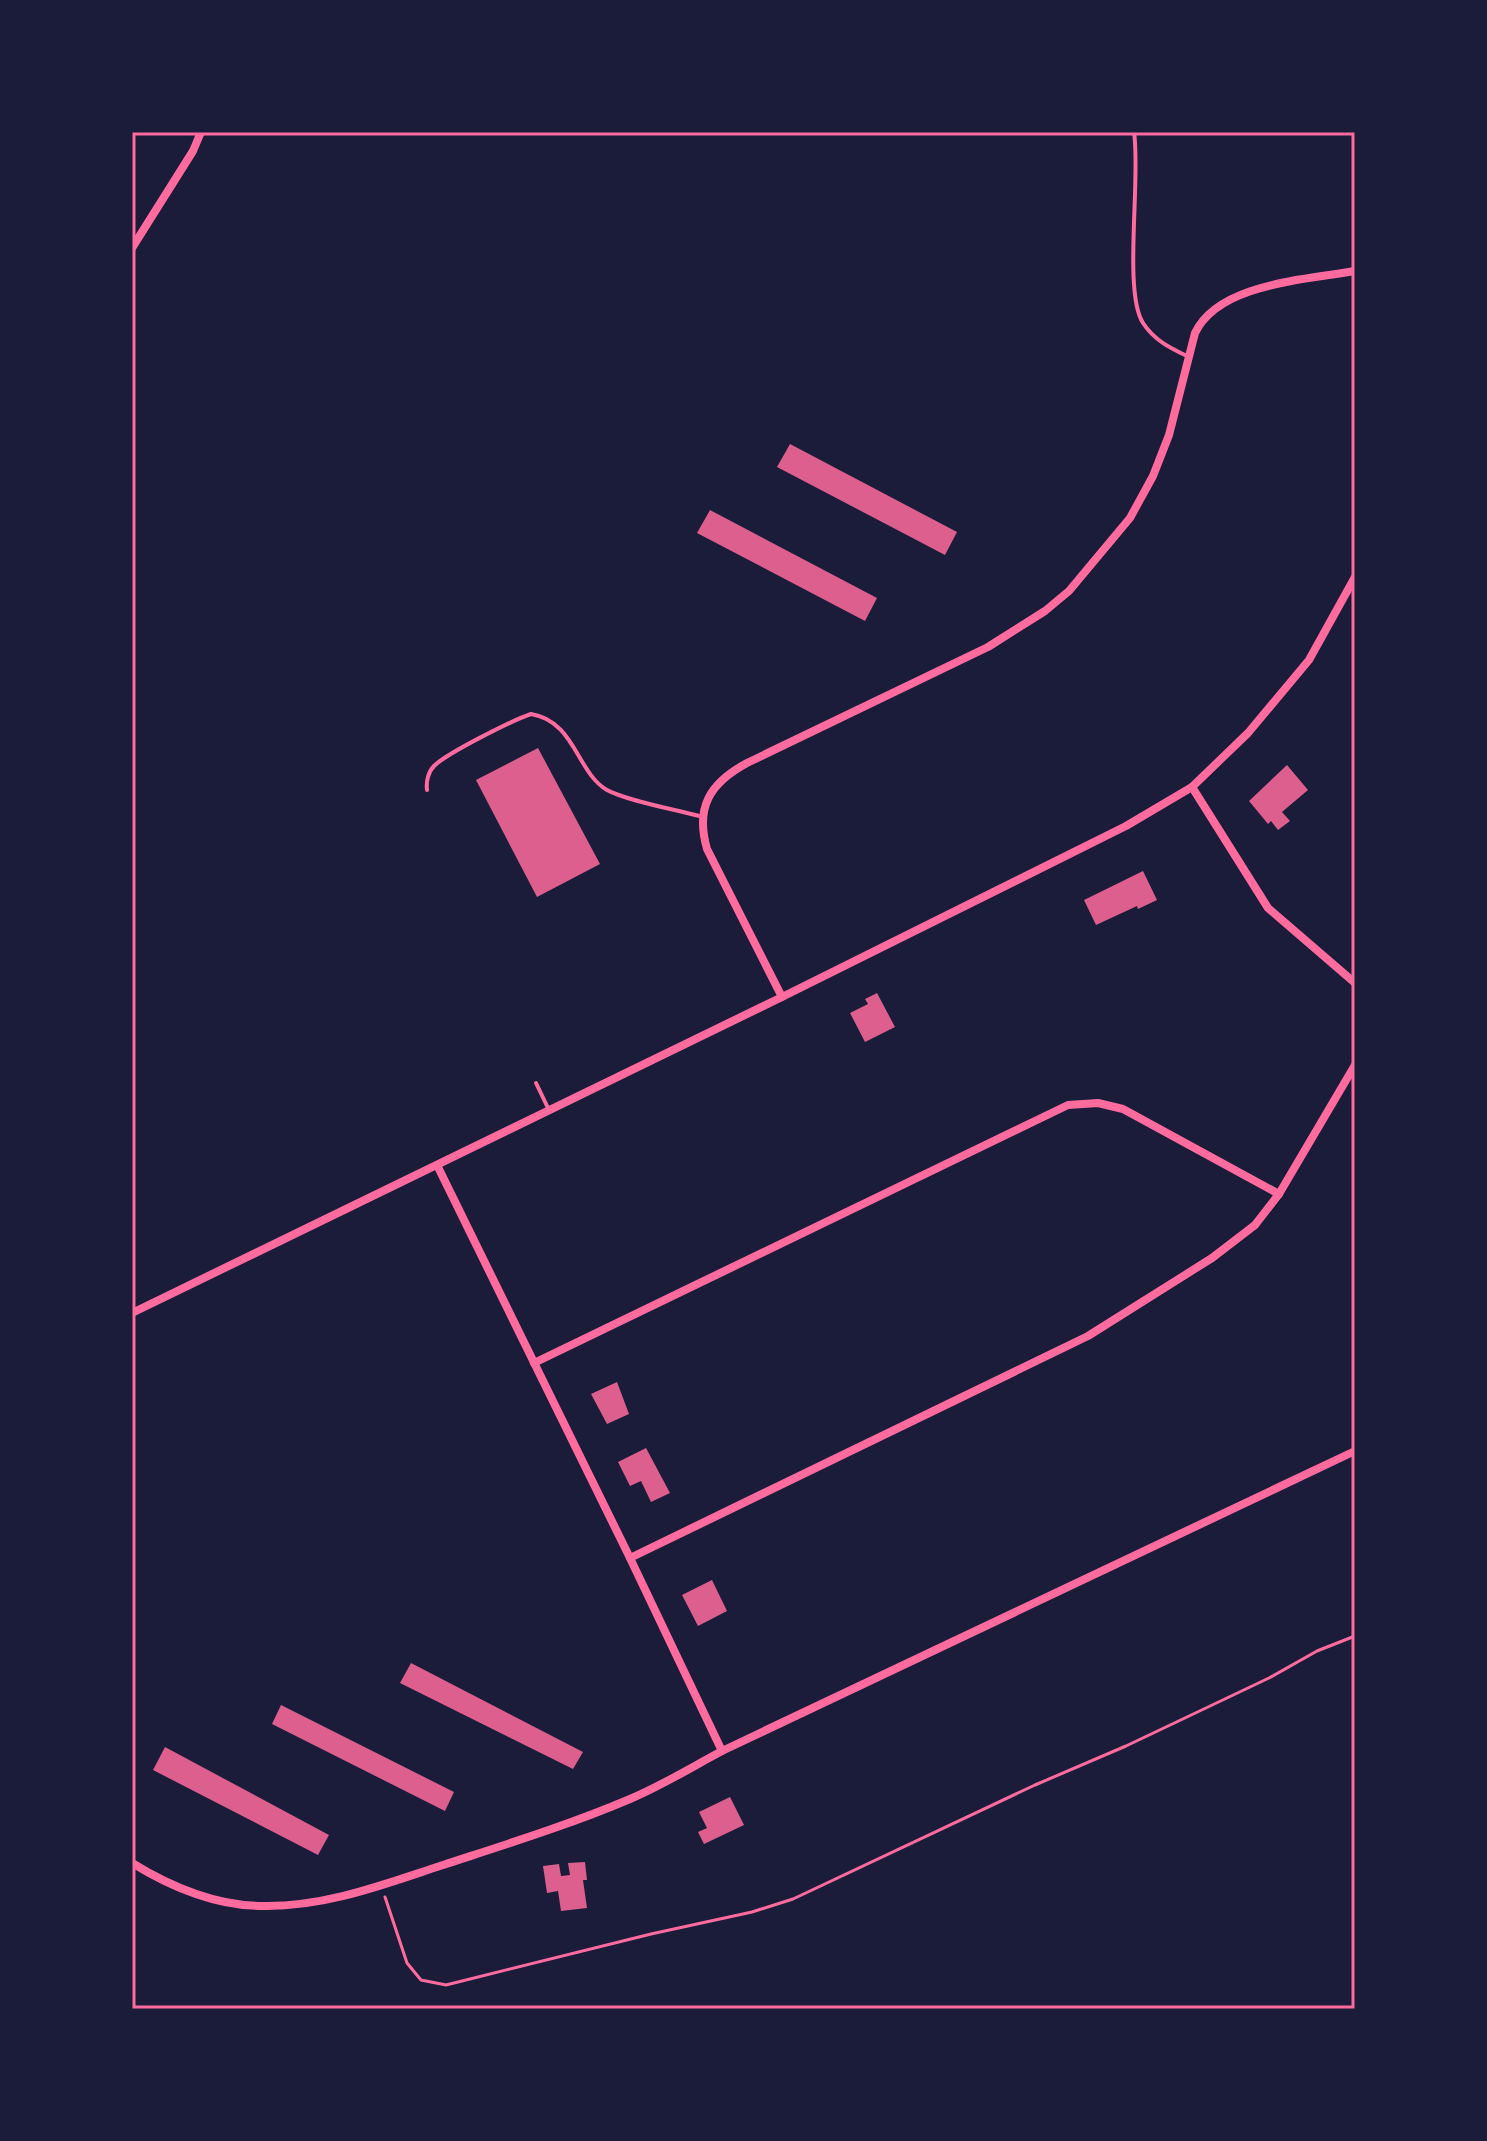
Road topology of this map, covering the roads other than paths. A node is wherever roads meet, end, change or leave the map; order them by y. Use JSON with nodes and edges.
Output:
{"nodes":[{"id":1,"x":201,"y":132,"type":"edge"},
{"id":2,"x":1134,"y":132,"type":"edge"},
{"id":3,"x":132,"y":248,"type":"edge"},
{"id":4,"x":1355,"y":271,"type":"edge"},
{"id":5,"x":1189,"y":357,"type":"junction"},
{"id":6,"x":1355,"y":577,"type":"edge"},
{"id":7,"x":1192,"y":787,"type":"junction"},
{"id":8,"x":427,"y":790,"type":"dead end"},
{"id":9,"x":703,"y":817,"type":"junction"},
{"id":10,"x":1355,"y":983,"type":"edge"},
{"id":11,"x":782,"y":997,"type":"junction"},
{"id":12,"x":1355,"y":1065,"type":"edge"},
{"id":13,"x":536,"y":1083,"type":"dead end"},
{"id":14,"x":549,"y":1110,"type":"junction"},
{"id":15,"x":437,"y":1165,"type":"junction"},
{"id":16,"x":1279,"y":1194,"type":"junction"},
{"id":17,"x":132,"y":1313,"type":"edge"},
{"id":18,"x":534,"y":1363,"type":"junction"},
{"id":19,"x":1355,"y":1451,"type":"edge"},
{"id":20,"x":630,"y":1558,"type":"junction"},
{"id":21,"x":722,"y":1751,"type":"junction"},
{"id":22,"x":132,"y":1863,"type":"edge"}],
"edges":[{"from":1,"to":3,"type":"street"},
{"from":2,"to":5,"type":"lane"},
{"from":4,"to":5,"type":"street"},
{"from":5,"to":9,"type":"street"},
{"from":6,"to":7,"type":"street"},
{"from":7,"to":10,"type":"street"},
{"from":7,"to":11,"type":"street"},
{"from":8,"to":9,"type":"lane"},
{"from":9,"to":11,"type":"street"},
{"from":11,"to":14,"type":"street"},
{"from":12,"to":16,"type":"street"},
{"from":13,"to":14,"type":"lane"},
{"from":14,"to":15,"type":"street"},
{"from":15,"to":17,"type":"street"},
{"from":15,"to":18,"type":"street"},
{"from":16,"to":18,"type":"street"},
{"from":16,"to":20,"type":"street"},
{"from":18,"to":20,"type":"street"},
{"from":19,"to":21,"type":"street"},
{"from":20,"to":21,"type":"street"},
{"from":21,"to":22,"type":"street"}]}
